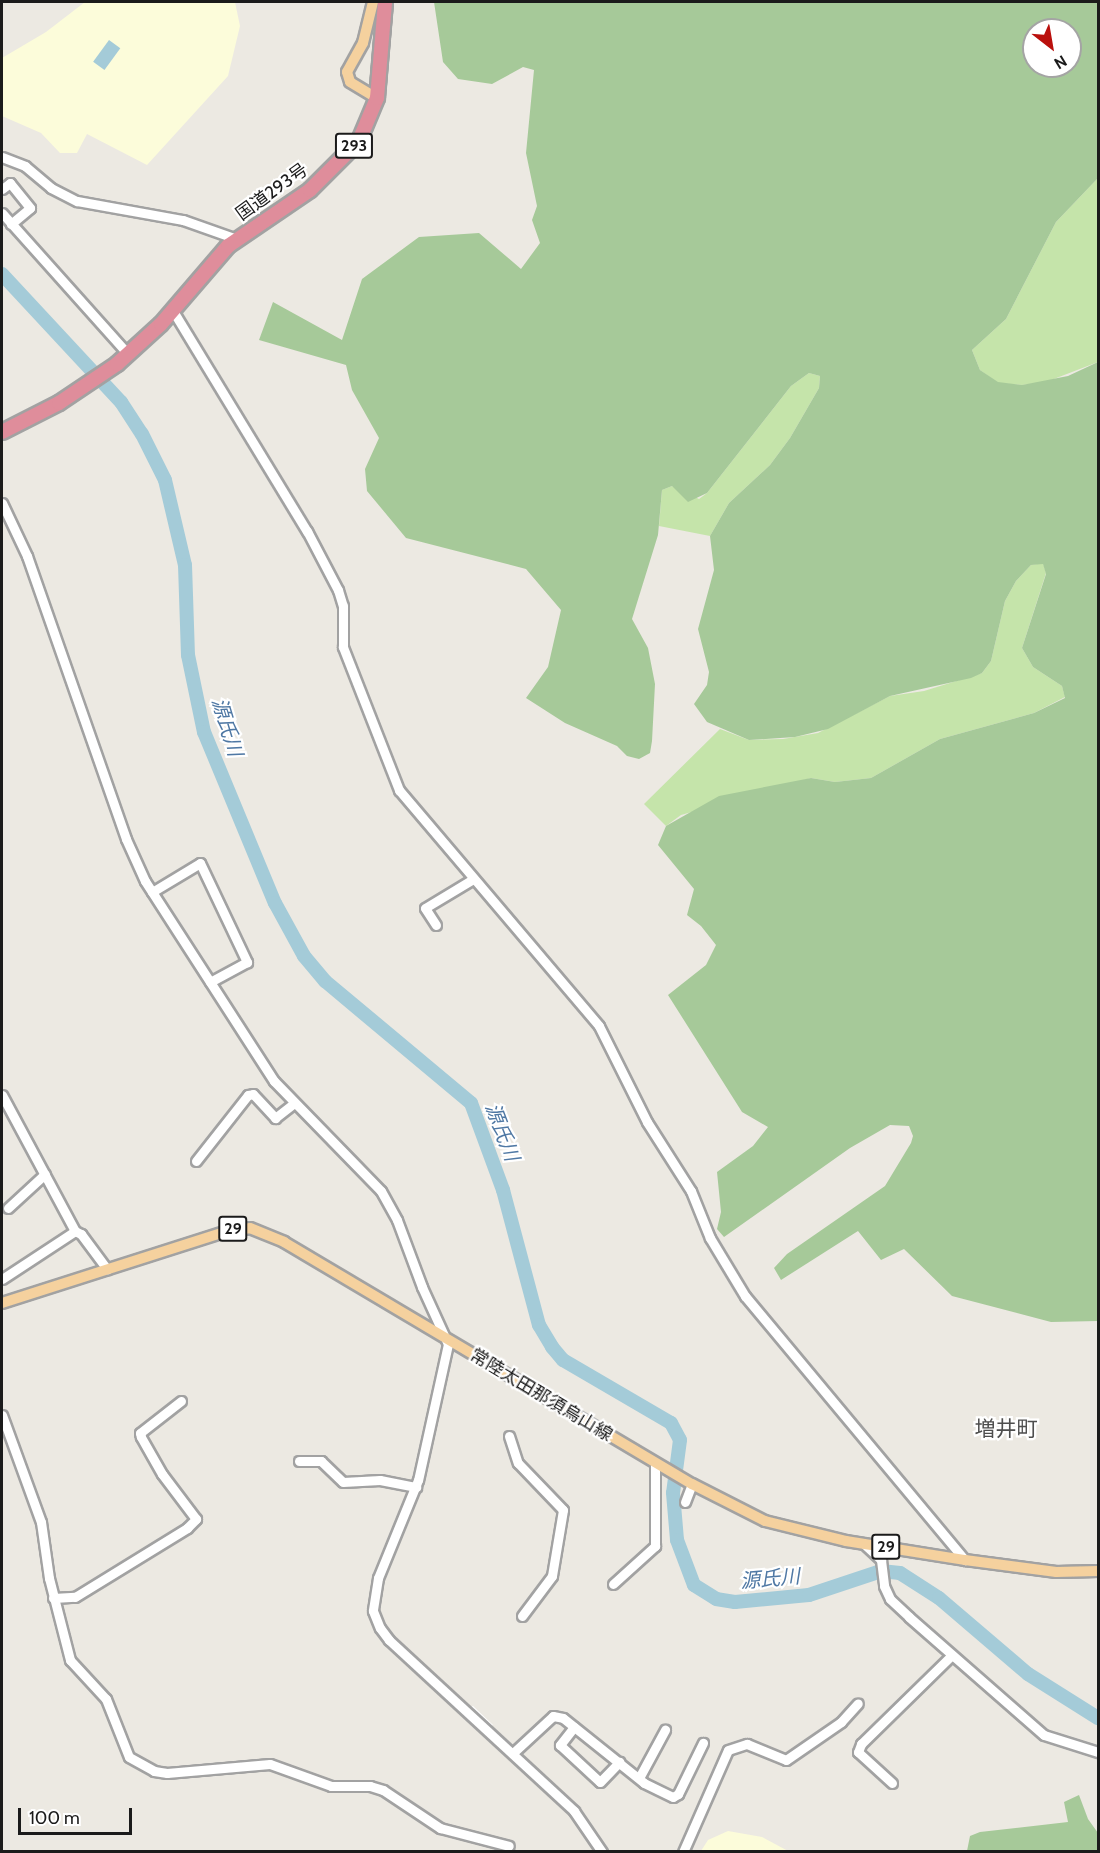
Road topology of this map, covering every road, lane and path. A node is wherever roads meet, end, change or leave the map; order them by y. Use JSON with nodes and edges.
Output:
{"nodes":[{"id":1,"x":373,"y":2,"type":"edge"},
{"id":2,"x":385,"y":2,"type":"edge"},
{"id":3,"x":377,"y":98,"type":"junction"},
{"id":4,"x":2,"y":157,"type":"edge"},
{"id":5,"x":2,"y":189,"type":"edge"},
{"id":6,"x":2,"y":213,"type":"edge"},
{"id":7,"x":11,"y":224,"type":"junction"},
{"id":8,"x":237,"y":239,"type":"junction"},
{"id":9,"x":173,"y":311,"type":"junction"},
{"id":10,"x":128,"y":354,"type":"junction"},
{"id":11,"x":2,"y":432,"type":"edge"},
{"id":12,"x":2,"y":503,"type":"edge"},
{"id":13,"x":472,"y":879,"type":"junction"},
{"id":14,"x":152,"y":892,"type":"junction"},
{"id":15,"x":436,"y":925,"type":"dead end"},
{"id":16,"x":210,"y":982,"type":"junction"},
{"id":17,"x":2,"y":1095,"type":"edge"},
{"id":18,"x":294,"y":1104,"type":"junction"},
{"id":19,"x":196,"y":1161,"type":"dead end"},
{"id":20,"x":45,"y":1174,"type":"junction"},
{"id":21,"x":8,"y":1209,"type":"dead end"},
{"id":22,"x":75,"y":1231,"type":"junction"},
{"id":23,"x":107,"y":1269,"type":"junction"},
{"id":24,"x":2,"y":1279,"type":"edge"},
{"id":25,"x":2,"y":1303,"type":"edge"},
{"id":26,"x":446,"y":1339,"type":"junction"},
{"id":27,"x":181,"y":1401,"type":"dead end"},
{"id":28,"x":2,"y":1415,"type":"edge"},
{"id":29,"x":509,"y":1436,"type":"dead end"},
{"id":30,"x":299,"y":1461,"type":"dead end"},
{"id":31,"x":658,"y":1464,"type":"junction"},
{"id":32,"x":688,"y":1482,"type":"junction"},
{"id":33,"x":416,"y":1487,"type":"junction"},
{"id":34,"x":685,"y":1502,"type":"dead end"},
{"id":35,"x":863,"y":1543,"type":"junction"},
{"id":36,"x":965,"y":1560,"type":"junction"},
{"id":37,"x":1098,"y":1571,"type":"edge"},
{"id":38,"x":613,"y":1584,"type":"dead end"},
{"id":39,"x":53,"y":1598,"type":"junction"},
{"id":40,"x":522,"y":1616,"type":"dead end"},
{"id":41,"x":952,"y":1654,"type":"junction"},
{"id":42,"x":858,"y":1703,"type":"dead end"},
{"id":43,"x":574,"y":1727,"type":"junction"},
{"id":44,"x":665,"y":1730,"type":"dead end"},
{"id":45,"x":704,"y":1743,"type":"dead end"},
{"id":46,"x":514,"y":1752,"type":"junction"},
{"id":47,"x":1098,"y":1752,"type":"edge"},
{"id":48,"x":618,"y":1762,"type":"junction"},
{"id":49,"x":639,"y":1778,"type":"junction"},
{"id":50,"x":892,"y":1783,"type":"dead end"},
{"id":51,"x":509,"y":1846,"type":"dead end"},
{"id":52,"x":602,"y":1851,"type":"edge"},
{"id":53,"x":683,"y":1851,"type":"edge"}],
"edges":[{"from":1,"to":3,"type":"main road"},
{"from":2,"to":3,"type":"highway","name":"国道293号","number":"293"},
{"from":3,"to":8,"type":"highway","name":"国道293号","number":"293"},
{"from":4,"to":8,"type":"street"},
{"from":5,"to":7,"type":"street"},
{"from":6,"to":7,"type":"street"},
{"from":7,"to":10,"type":"street"},
{"from":8,"to":9,"type":"highway","name":"国道293号","number":"293"},
{"from":9,"to":10,"type":"highway","name":"国道293号","number":"293"},
{"from":9,"to":13,"type":"street"},
{"from":10,"to":11,"type":"highway","name":"国道293号","number":"293"},
{"from":12,"to":14,"type":"street"},
{"from":13,"to":15,"type":"street"},
{"from":13,"to":36,"type":"street"},
{"from":14,"to":16,"type":"street"},
{"from":14,"to":16,"type":"street"},
{"from":16,"to":18,"type":"street"},
{"from":17,"to":20,"type":"street"},
{"from":18,"to":19,"type":"street"},
{"from":18,"to":26,"type":"street"},
{"from":20,"to":21,"type":"street"},
{"from":20,"to":22,"type":"street"},
{"from":22,"to":23,"type":"street"},
{"from":22,"to":24,"type":"street"},
{"from":23,"to":25,"type":"main road","name":"常陸太田那須烏山線","number":"29"},
{"from":23,"to":26,"type":"main road","name":"常陸太田那須烏山線","number":"29"},
{"from":26,"to":31,"type":"main road","name":"常陸太田那須烏山線","number":"29"},
{"from":26,"to":33,"type":"street"},
{"from":27,"to":39,"type":"street"},
{"from":28,"to":39,"type":"street"},
{"from":29,"to":40,"type":"street"},
{"from":30,"to":33,"type":"street"},
{"from":31,"to":32,"type":"main road","name":"常陸太田那須烏山線","number":"29"},
{"from":31,"to":38,"type":"street"},
{"from":32,"to":34,"type":"street"},
{"from":32,"to":35,"type":"main road","name":"常陸太田那須烏山線","number":"29"},
{"from":33,"to":46,"type":"street"},
{"from":35,"to":36,"type":"main road","name":"常陸太田那須烏山線","number":"29"},
{"from":35,"to":41,"type":"street"},
{"from":36,"to":37,"type":"main road","name":"常陸太田那須烏山線","number":"29"},
{"from":39,"to":51,"type":"street"},
{"from":41,"to":47,"type":"street"},
{"from":41,"to":50,"type":"street"},
{"from":42,"to":53,"type":"street"},
{"from":43,"to":46,"type":"street"},
{"from":43,"to":48,"type":"street"},
{"from":43,"to":48,"type":"street"},
{"from":44,"to":49,"type":"street"},
{"from":45,"to":49,"type":"street"},
{"from":46,"to":52,"type":"street"},
{"from":48,"to":49,"type":"street"}]}
